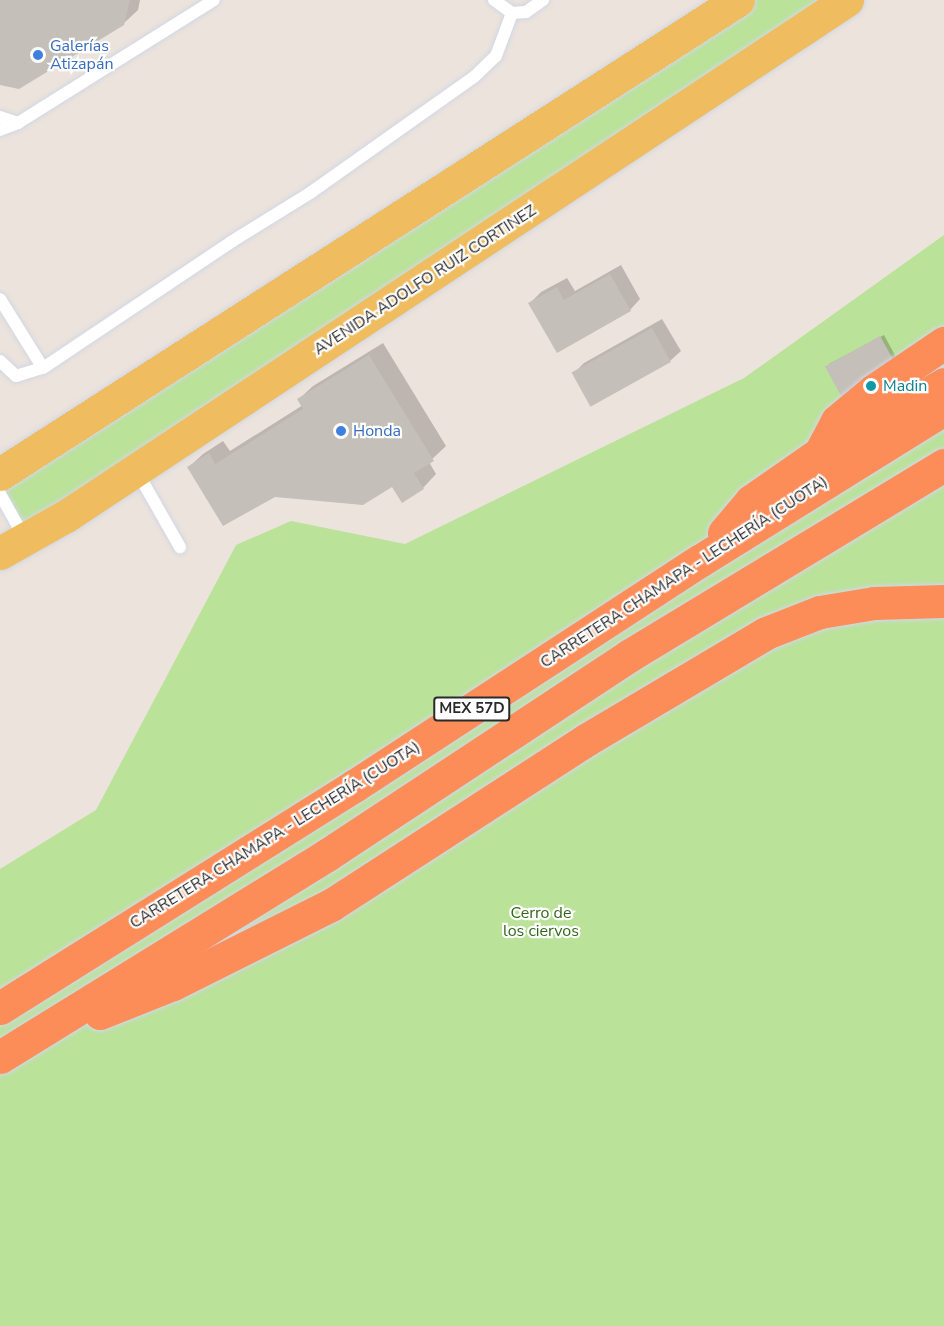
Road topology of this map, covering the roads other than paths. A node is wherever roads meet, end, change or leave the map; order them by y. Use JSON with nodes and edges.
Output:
{"nodes":[{"id":1,"x":214,"y":0,"type":"edge"},
{"id":2,"x":494,"y":0,"type":"edge"},
{"id":3,"x":543,"y":0,"type":"edge"},
{"id":4,"x":738,"y":0,"type":"edge"},
{"id":5,"x":847,"y":0,"type":"edge"},
{"id":6,"x":512,"y":13,"type":"junction"},
{"id":7,"x":0,"y":117,"type":"edge"},
{"id":8,"x":18,"y":123,"type":"junction"},
{"id":9,"x":0,"y":130,"type":"edge"},
{"id":10,"x":0,"y":299,"type":"edge"},
{"id":11,"x":944,"y":343,"type":"edge"},
{"id":12,"x":0,"y":361,"type":"edge"},
{"id":13,"x":43,"y":368,"type":"junction"},
{"id":14,"x":944,"y":384,"type":"edge"},
{"id":15,"x":944,"y":409,"type":"edge"},
{"id":16,"x":820,"y":453,"type":"junction"},
{"id":17,"x":944,"y":465,"type":"edge"},
{"id":18,"x":136,"y":470,"type":"junction"},
{"id":19,"x":0,"y":474,"type":"edge"},
{"id":20,"x":0,"y":494,"type":"edge"},
{"id":21,"x":13,"y":547,"type":"edge"},
{"id":22,"x":180,"y":547,"type":"dead end"},
{"id":23,"x":701,"y":560,"type":"junction"},
{"id":24,"x":944,"y":601,"type":"edge"},
{"id":25,"x":0,"y":1008,"type":"edge"},
{"id":26,"x":9,"y":1052,"type":"edge"}],
"edges":[{"from":1,"to":8,"type":"lane"},
{"from":2,"to":6,"type":"lane"},
{"from":3,"to":6,"type":"lane"},
{"from":4,"to":19,"type":"main road"},
{"from":5,"to":18,"type":"main road","name":"AVENIDA ADOLFO RUIZ CORTINEZ"},
{"from":6,"to":13,"type":"lane"},
{"from":7,"to":8,"type":"lane"},
{"from":8,"to":9,"type":"lane"},
{"from":10,"to":13,"type":"lane"},
{"from":11,"to":16,"type":"highway"},
{"from":12,"to":13,"type":"lane"},
{"from":14,"to":16,"type":"highway"},
{"from":15,"to":23,"type":"highway","name":"CARRETERA CHAMAPA - LECHERÍA (CUOTA)","number":"MEX 57D"},
{"from":16,"to":23,"type":"highway"},
{"from":17,"to":26,"type":"highway","number":"MEX 57D"},
{"from":18,"to":21,"type":"main road","name":"AVENIDA ADOLFO RUIZ CORTINEZ"},
{"from":18,"to":22,"type":"lane"},
{"from":20,"to":21,"type":"lane"},
{"from":23,"to":25,"type":"highway","name":"CARRETERA CHAMAPA - LECHERÍA (CUOTA)","number":"MEX 57D"},
{"from":24,"to":26,"type":"highway"}]}
